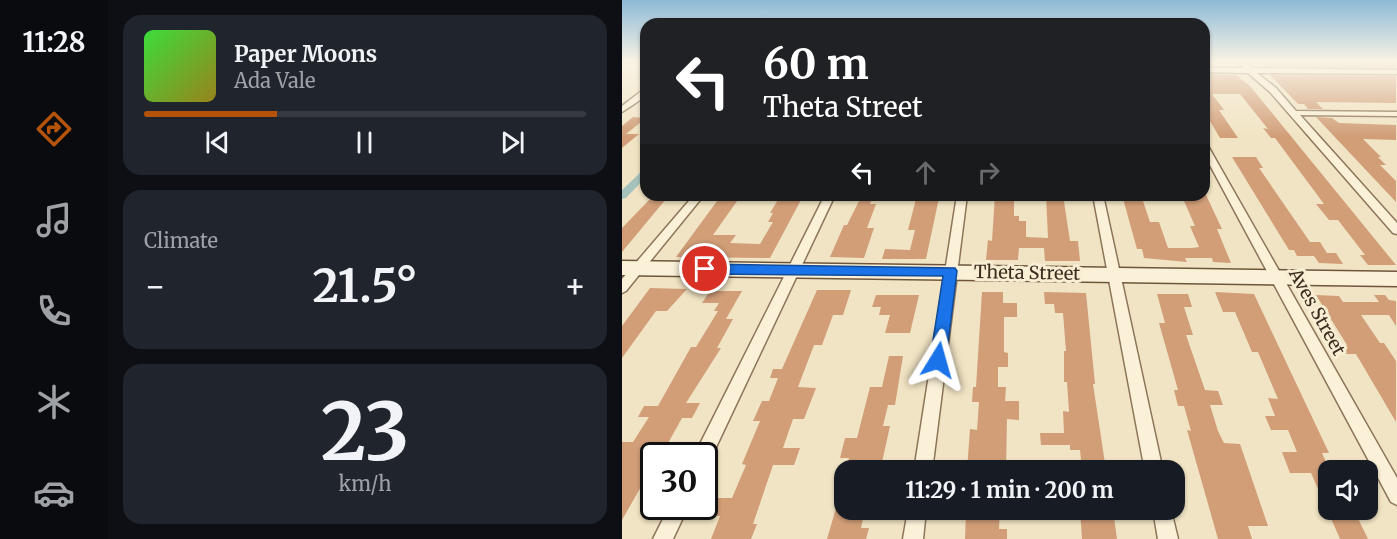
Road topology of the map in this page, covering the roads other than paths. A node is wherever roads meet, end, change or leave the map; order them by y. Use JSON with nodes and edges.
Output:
{"nodes":[{"id":1,"x":1269,"y":86,"type":"edge"},
{"id":2,"x":640,"y":97,"type":"edge"},
{"id":3,"x":636,"y":100,"type":"junction"},
{"id":4,"x":640,"y":100,"type":"edge"},
{"id":5,"x":622,"y":110,"type":"edge"},
{"id":6,"x":1294,"y":113,"type":"junction"},
{"id":7,"x":1396,"y":114,"type":"edge"},
{"id":8,"x":1210,"y":157,"type":"edge"},
{"id":9,"x":693,"y":201,"type":"edge"},
{"id":10,"x":827,"y":201,"type":"edge"},
{"id":11,"x":961,"y":201,"type":"edge"},
{"id":12,"x":1099,"y":201,"type":"edge"},
{"id":13,"x":1396,"y":230,"type":"edge"},
{"id":14,"x":630,"y":268,"type":"edge"},
{"id":15,"x":793,"y":270,"type":"junction"},
{"id":16,"x":950,"y":271,"type":"junction"},
{"id":17,"x":1114,"y":274,"type":"junction"},
{"id":18,"x":1277,"y":276,"type":"junction"},
{"id":19,"x":1396,"y":279,"type":"edge"},
{"id":20,"x":622,"y":288,"type":"edge"},
{"id":21,"x":710,"y":442,"type":"edge"},
{"id":22,"x":924,"y":460,"type":"edge"},
{"id":23,"x":1152,"y":460,"type":"edge"},
{"id":24,"x":1396,"y":496,"type":"edge"},
{"id":25,"x":672,"y":520,"type":"edge"},
{"id":26,"x":916,"y":520,"type":"edge"},
{"id":27,"x":1164,"y":520,"type":"edge"},
{"id":28,"x":663,"y":539,"type":"edge"},
{"id":29,"x":913,"y":539,"type":"edge"},
{"id":30,"x":1168,"y":539,"type":"edge"}],
"edges":[{"from":1,"to":6,"type":"street"},
{"from":2,"to":3,"type":"street"},
{"from":3,"to":4,"type":"street"},
{"from":3,"to":5,"type":"street"},
{"from":6,"to":7,"type":"street"},
{"from":6,"to":13,"type":"street"},
{"from":8,"to":18,"type":"street","name":"Aves Street"},
{"from":9,"to":14,"type":"street"},
{"from":10,"to":15,"type":"street"},
{"from":11,"to":16,"type":"street"},
{"from":12,"to":17,"type":"street"},
{"from":14,"to":15,"type":"street","name":"Theta Street"},
{"from":14,"to":20,"type":"street"},
{"from":15,"to":16,"type":"street","name":"Theta Street"},
{"from":15,"to":21,"type":"street"},
{"from":16,"to":17,"type":"street","name":"Theta Street"},
{"from":16,"to":22,"type":"street"},
{"from":17,"to":18,"type":"street","name":"Theta Street"},
{"from":17,"to":23,"type":"street"},
{"from":18,"to":19,"type":"street","name":"Theta Street"},
{"from":18,"to":24,"type":"street","name":"Aves Street"},
{"from":25,"to":28,"type":"street"},
{"from":26,"to":29,"type":"street"},
{"from":27,"to":30,"type":"street"}]}
